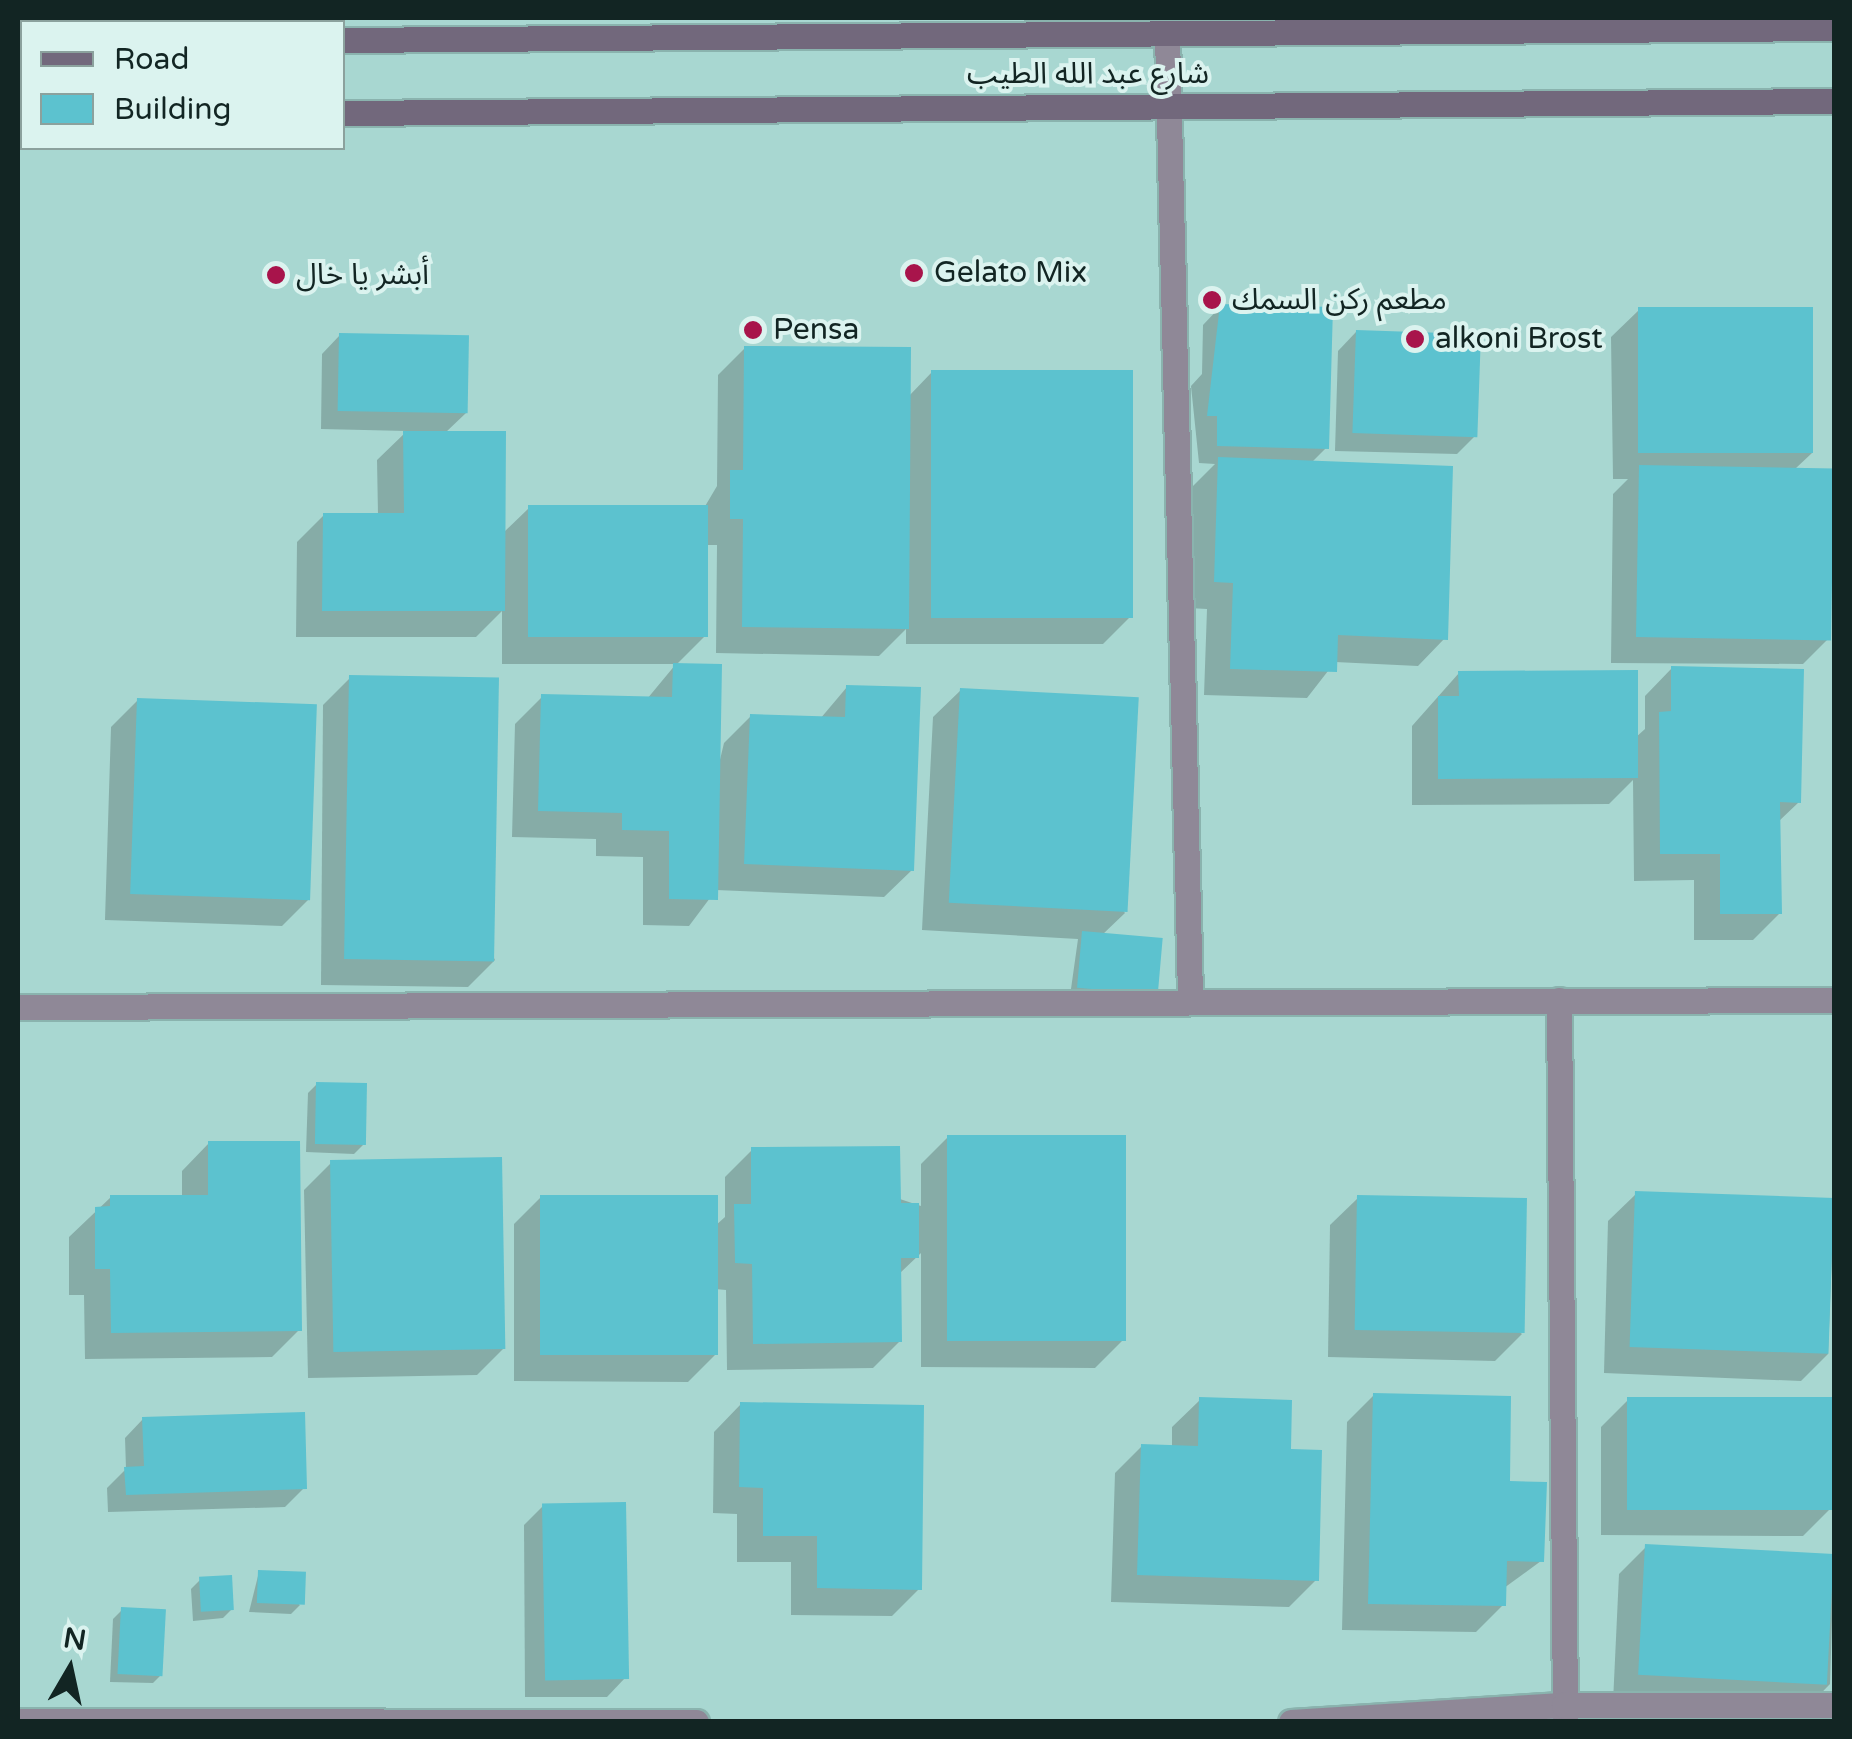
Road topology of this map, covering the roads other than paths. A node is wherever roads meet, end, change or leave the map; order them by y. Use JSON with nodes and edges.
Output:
{"nodes":[{"id":1,"x":1390,"y":25,"type":"edge"},
{"id":2,"x":1834,"y":28,"type":"edge"},
{"id":3,"x":1167,"y":34,"type":"junction"},
{"id":4,"x":345,"y":40,"type":"edge"},
{"id":5,"x":1834,"y":101,"type":"edge"},
{"id":6,"x":1172,"y":106,"type":"junction"},
{"id":7,"x":345,"y":113,"type":"edge"},
{"id":8,"x":1190,"y":996,"type":"junction"},
{"id":9,"x":1559,"y":1000,"type":"junction"},
{"id":10,"x":1834,"y":1000,"type":"edge"},
{"id":11,"x":18,"y":1007,"type":"edge"},
{"id":12,"x":1834,"y":1704,"type":"edge"},
{"id":13,"x":1565,"y":1713,"type":"edge"},
{"id":14,"x":18,"y":1720,"type":"edge"},
{"id":15,"x":696,"y":1722,"type":"edge"},
{"id":16,"x":1291,"y":1722,"type":"edge"}],
"edges":[{"from":1,"to":2,"type":"main road","name":"شارع عبد الله الطيب"},
{"from":1,"to":3,"type":"main road","name":"شارع عبد الله الطيب"},
{"from":3,"to":4,"type":"main road","name":"شارع عبد الله الطيب"},
{"from":3,"to":6,"type":"street"},
{"from":5,"to":6,"type":"main road","name":"شارع عبد الله الطيب"},
{"from":6,"to":7,"type":"main road","name":"شارع عبد الله الطيب"},
{"from":6,"to":8,"type":"street"},
{"from":8,"to":9,"type":"street"},
{"from":8,"to":11,"type":"street"},
{"from":9,"to":10,"type":"street"},
{"from":9,"to":13,"type":"street"},
{"from":12,"to":13,"type":"street"},
{"from":13,"to":16,"type":"street"},
{"from":14,"to":15,"type":"street"}]}
